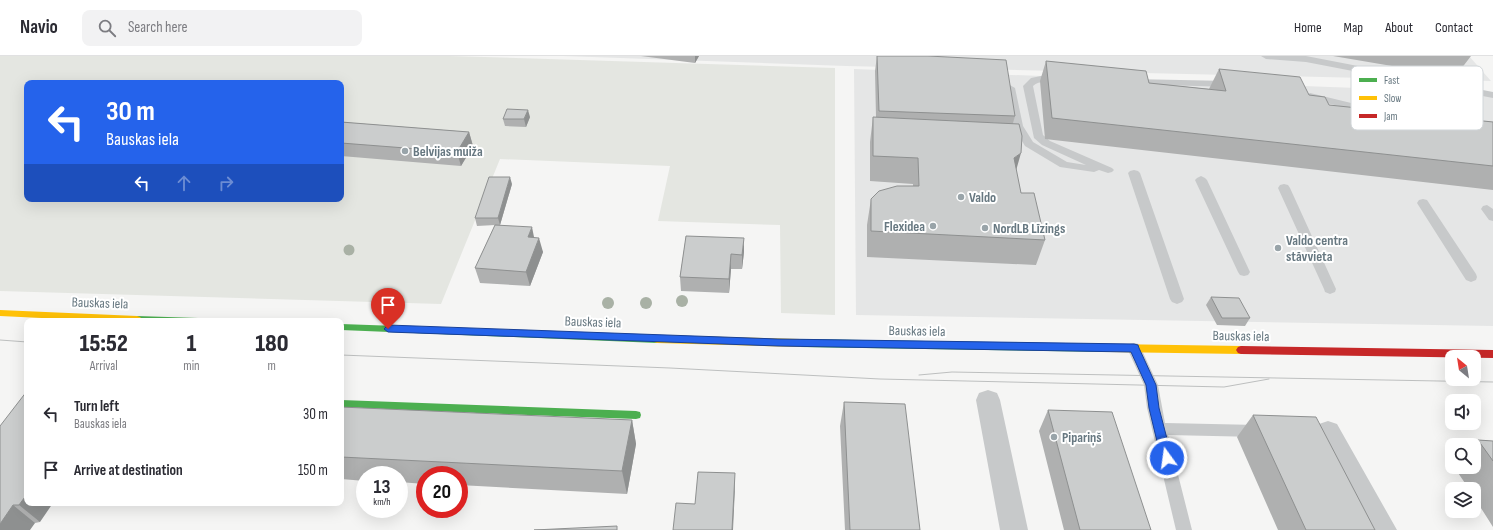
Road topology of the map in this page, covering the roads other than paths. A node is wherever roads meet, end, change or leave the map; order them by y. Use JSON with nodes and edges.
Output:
{"nodes":[{"id":1,"x":1266,"y":56,"type":"edge"},
{"id":2,"x":1351,"y":68,"type":"edge"},
{"id":3,"x":1069,"y":80,"type":"edge"},
{"id":4,"x":1124,"y":81,"type":"edge"},
{"id":5,"x":997,"y":84,"type":"edge"},
{"id":6,"x":1242,"y":85,"type":"edge"},
{"id":7,"x":1483,"y":93,"type":"edge"},
{"id":8,"x":1303,"y":94,"type":"edge"},
{"id":9,"x":1493,"y":95,"type":"edge"},
{"id":10,"x":1351,"y":105,"type":"edge"},
{"id":11,"x":1134,"y":173,"type":"dead end"},
{"id":12,"x":1201,"y":180,"type":"dead end"},
{"id":13,"x":1284,"y":188,"type":"dead end"},
{"id":14,"x":1423,"y":203,"type":"dead end"},
{"id":15,"x":1244,"y":272,"type":"dead end"},
{"id":16,"x":1471,"y":277,"type":"dead end"},
{"id":17,"x":1330,"y":289,"type":"dead end"},
{"id":18,"x":1177,"y":299,"type":"dead end"},
{"id":19,"x":0,"y":313,"type":"edge"},
{"id":20,"x":124,"y":318,"type":"edge"},
{"id":21,"x":344,"y":327,"type":"edge"},
{"id":22,"x":1134,"y":348,"type":"junction"},
{"id":23,"x":1493,"y":354,"type":"edge"},
{"id":24,"x":988,"y":400,"type":"dead end"},
{"id":25,"x":344,"y":404,"type":"edge"},
{"id":26,"x":636,"y":415,"type":"dead end"},
{"id":27,"x":1160,"y":429,"type":"junction"},
{"id":28,"x":1275,"y":431,"type":"edge"},
{"id":29,"x":1321,"y":432,"type":"edge"},
{"id":30,"x":1014,"y":530,"type":"edge"},
{"id":31,"x":1184,"y":530,"type":"edge"},
{"id":32,"x":1383,"y":530,"type":"edge"}],
"edges":[{"from":1,"to":2,"type":"lane"},
{"from":3,"to":5,"type":"lane"},
{"from":4,"to":6,"type":"lane"},
{"from":7,"to":9,"type":"lane"},
{"from":8,"to":10,"type":"lane"},
{"from":11,"to":18,"type":"lane"},
{"from":12,"to":15,"type":"lane"},
{"from":13,"to":17,"type":"lane"},
{"from":14,"to":16,"type":"lane"},
{"from":19,"to":20,"type":"street","name":"Bauskas iela"},
{"from":21,"to":22,"type":"street","name":"Bauskas iela"},
{"from":22,"to":23,"type":"street","name":"Bauskas iela"},
{"from":22,"to":27,"type":"lane"},
{"from":24,"to":30,"type":"street"},
{"from":25,"to":26,"type":"street"},
{"from":27,"to":28,"type":"lane"},
{"from":27,"to":31,"type":"lane"},
{"from":29,"to":32,"type":"street"}]}
